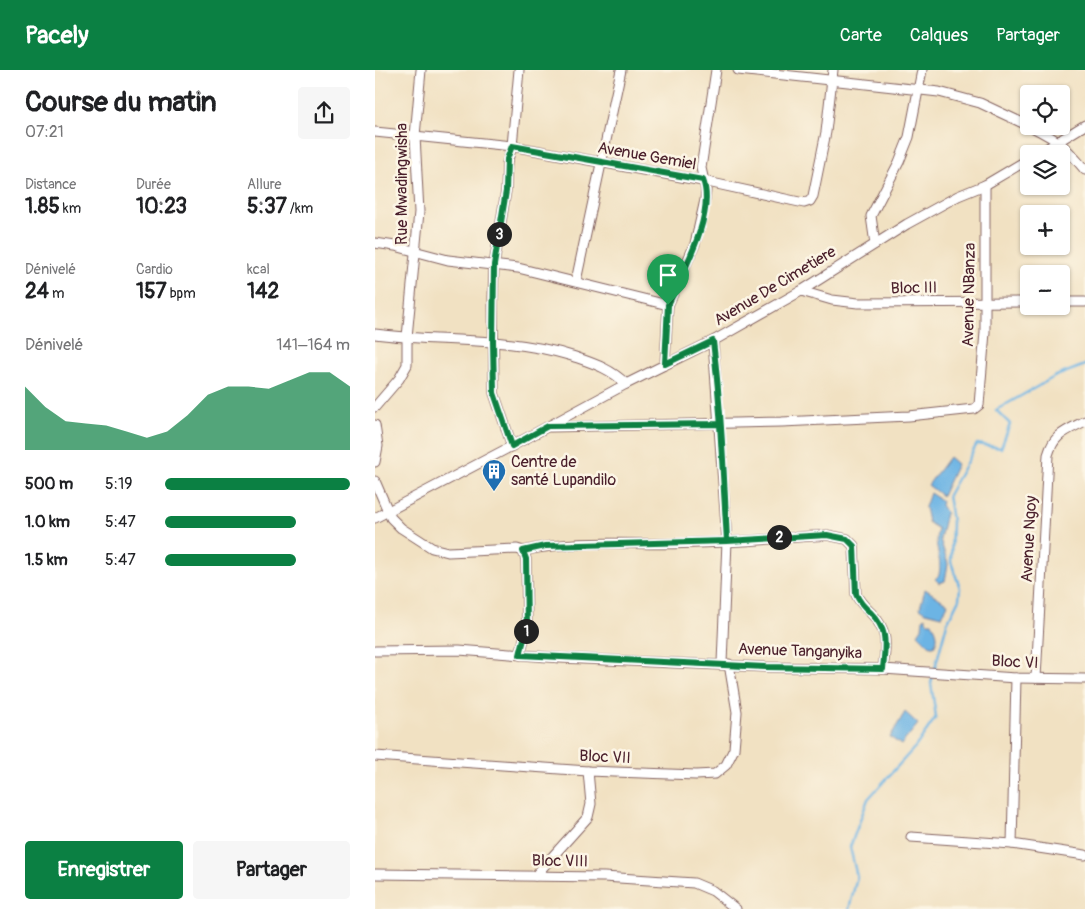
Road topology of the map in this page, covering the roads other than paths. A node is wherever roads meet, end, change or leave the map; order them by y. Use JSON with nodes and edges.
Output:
{"nodes":[{"id":1,"x":421,"y":70,"type":"edge"},
{"id":2,"x":519,"y":70,"type":"edge"},
{"id":3,"x":621,"y":70,"type":"edge"},
{"id":4,"x":716,"y":70,"type":"edge"},
{"id":5,"x":738,"y":70,"type":"edge"},
{"id":6,"x":833,"y":70,"type":"edge"},
{"id":7,"x":923,"y":70,"type":"edge"},
{"id":8,"x":832,"y":81,"type":"junction"},
{"id":9,"x":920,"y":89,"type":"junction"},
{"id":10,"x":1020,"y":122,"type":"edge"},
{"id":11,"x":1085,"y":125,"type":"edge"},
{"id":12,"x":375,"y":132,"type":"edge"},
{"id":13,"x":1047,"y":135,"type":"edge"},
{"id":14,"x":415,"y":136,"type":"junction"},
{"id":15,"x":1059,"y":141,"type":"junction"},
{"id":16,"x":1053,"y":145,"type":"edge"},
{"id":17,"x":512,"y":146,"type":"junction"},
{"id":18,"x":601,"y":164,"type":"junction"},
{"id":19,"x":1020,"y":164,"type":"edge"},
{"id":20,"x":1085,"y":170,"type":"edge"},
{"id":21,"x":703,"y":180,"type":"junction"},
{"id":22,"x":985,"y":185,"type":"junction"},
{"id":23,"x":375,"y":243,"type":"edge"},
{"id":24,"x":875,"y":244,"type":"junction"},
{"id":25,"x":417,"y":252,"type":"junction"},
{"id":26,"x":494,"y":265,"type":"junction"},
{"id":27,"x":577,"y":281,"type":"junction"},
{"id":28,"x":801,"y":291,"type":"junction"},
{"id":29,"x":985,"y":301,"type":"junction"},
{"id":30,"x":1020,"y":302,"type":"edge"},
{"id":31,"x":1070,"y":302,"type":"edge"},
{"id":32,"x":1085,"y":302,"type":"edge"},
{"id":33,"x":668,"y":305,"type":"junction"},
{"id":34,"x":375,"y":334,"type":"edge"},
{"id":35,"x":407,"y":337,"type":"junction"},
{"id":36,"x":493,"y":341,"type":"junction"},
{"id":37,"x":713,"y":341,"type":"junction"},
{"id":38,"x":665,"y":364,"type":"junction"},
{"id":39,"x":626,"y":384,"type":"junction"},
{"id":40,"x":375,"y":407,"type":"edge"},
{"id":41,"x":1085,"y":421,"type":"edge"},
{"id":42,"x":720,"y":424,"type":"junction"},
{"id":43,"x":375,"y":425,"type":"edge"},
{"id":44,"x":548,"y":426,"type":"junction"},
{"id":45,"x":512,"y":446,"type":"junction"},
{"id":46,"x":375,"y":462,"type":"edge"},
{"id":47,"x":375,"y":481,"type":"edge"},
{"id":48,"x":386,"y":511,"type":"junction"},
{"id":49,"x":375,"y":518,"type":"edge"},
{"id":50,"x":727,"y":541,"type":"junction"},
{"id":51,"x":523,"y":551,"type":"junction"},
{"id":52,"x":375,"y":651,"type":"edge"},
{"id":53,"x":520,"y":655,"type":"junction"},
{"id":54,"x":725,"y":663,"type":"junction"},
{"id":55,"x":883,"y":669,"type":"junction"},
{"id":56,"x":943,"y":672,"type":"joint"},
{"id":57,"x":1016,"y":678,"type":"junction"},
{"id":58,"x":1036,"y":678,"type":"junction"},
{"id":59,"x":1085,"y":679,"type":"edge"},
{"id":60,"x":375,"y":756,"type":"edge"},
{"id":61,"x":588,"y":771,"type":"junction"},
{"id":62,"x":911,"y":837,"type":"dead end"},
{"id":63,"x":1012,"y":844,"type":"junction"},
{"id":64,"x":1085,"y":855,"type":"edge"},
{"id":65,"x":378,"y":874,"type":"edge"},
{"id":66,"x":535,"y":876,"type":"junction"},
{"id":67,"x":375,"y":882,"type":"edge"},
{"id":68,"x":736,"y":909,"type":"edge"}],
"edges":[{"from":1,"to":14,"type":"street","name":"Rue Mwadingwisha"},
{"from":2,"to":17,"type":"street"},
{"from":3,"to":18,"type":"street"},
{"from":4,"to":21,"type":"street"},
{"from":5,"to":8,"type":"street"},
{"from":6,"to":8,"type":"street","name":"Avenue Gemiel"},
{"from":7,"to":9,"type":"street"},
{"from":8,"to":9,"type":"street"},
{"from":8,"to":21,"type":"street","name":"Avenue Gemiel"},
{"from":9,"to":10,"type":"street"},
{"from":9,"to":24,"type":"street"},
{"from":11,"to":15,"type":"street"},
{"from":12,"to":14,"type":"street","name":"Avenue Gemiel"},
{"from":13,"to":15,"type":"street"},
{"from":14,"to":17,"type":"street","name":"Avenue Gemiel"},
{"from":14,"to":25,"type":"street","name":"Rue Mwadingwisha"},
{"from":15,"to":16,"type":"street"},
{"from":15,"to":20,"type":"street"},
{"from":17,"to":18,"type":"street","name":"Avenue Gemiel"},
{"from":17,"to":26,"type":"street"},
{"from":18,"to":21,"type":"street","name":"Avenue Gemiel"},
{"from":18,"to":27,"type":"street"},
{"from":19,"to":22,"type":"street","name":"Avenue De Cimetiere"},
{"from":21,"to":33,"type":"street"},
{"from":22,"to":24,"type":"street","name":"Avenue De Cimetiere"},
{"from":22,"to":29,"type":"street","name":"Avenue NBanza"},
{"from":23,"to":25,"type":"street"},
{"from":24,"to":28,"type":"street","name":"Avenue De Cimetiere"},
{"from":25,"to":26,"type":"street"},
{"from":25,"to":35,"type":"street","name":"Rue Mwadingwisha"},
{"from":26,"to":27,"type":"street"},
{"from":26,"to":36,"type":"street"},
{"from":27,"to":33,"type":"street"},
{"from":28,"to":29,"type":"street","name":"Bloc III"},
{"from":28,"to":37,"type":"street","name":"Avenue De Cimetiere"},
{"from":29,"to":30,"type":"street","name":"Bloc III"},
{"from":29,"to":42,"type":"street","name":"Avenue NBanza"},
{"from":31,"to":32,"type":"street"},
{"from":33,"to":38,"type":"street"},
{"from":34,"to":35,"type":"street"},
{"from":35,"to":36,"type":"street"},
{"from":35,"to":40,"type":"street","name":"Rue Mwadingwisha"},
{"from":36,"to":39,"type":"street"},
{"from":36,"to":45,"type":"street"},
{"from":37,"to":38,"type":"street","name":"Avenue De Cimetiere"},
{"from":37,"to":42,"type":"street"},
{"from":38,"to":39,"type":"street","name":"Avenue De Cimetiere"},
{"from":39,"to":44,"type":"street","name":"Avenue De Cimetiere"},
{"from":41,"to":58,"type":"street","name":"Avenue Ngoy"},
{"from":42,"to":44,"type":"street"},
{"from":42,"to":50,"type":"street"},
{"from":43,"to":46,"type":"street"},
{"from":44,"to":45,"type":"street","name":"Avenue De Cimetiere"},
{"from":45,"to":48,"type":"street","name":"Avenue De Cimetiere"},
{"from":47,"to":48,"type":"street"},
{"from":48,"to":49,"type":"street","name":"Avenue De Cimetiere"},
{"from":48,"to":51,"type":"street"},
{"from":50,"to":51,"type":"street"},
{"from":50,"to":54,"type":"street"},
{"from":50,"to":55,"type":"street"},
{"from":51,"to":53,"type":"street"},
{"from":52,"to":53,"type":"street","name":"Avenue Tanganyika"},
{"from":53,"to":54,"type":"street","name":"Avenue Tanganyika"},
{"from":54,"to":55,"type":"street","name":"Avenue Tanganyika"},
{"from":54,"to":61,"type":"street","name":"Bloc VII"},
{"from":55,"to":56,"type":"street","name":"Avenue Tanganyika"},
{"from":56,"to":57,"type":"street","name":"Bloc VI"},
{"from":57,"to":58,"type":"street","name":"Bloc VI"},
{"from":57,"to":63,"type":"street"},
{"from":58,"to":59,"type":"street","name":"Bloc VI"},
{"from":60,"to":61,"type":"street","name":"Bloc VII"},
{"from":61,"to":66,"type":"street"},
{"from":62,"to":63,"type":"street"},
{"from":63,"to":64,"type":"street"},
{"from":65,"to":66,"type":"street","name":"Bloc VIII"},
{"from":65,"to":67,"type":"street"},
{"from":66,"to":68,"type":"street","name":"Bloc VIII"}]}
